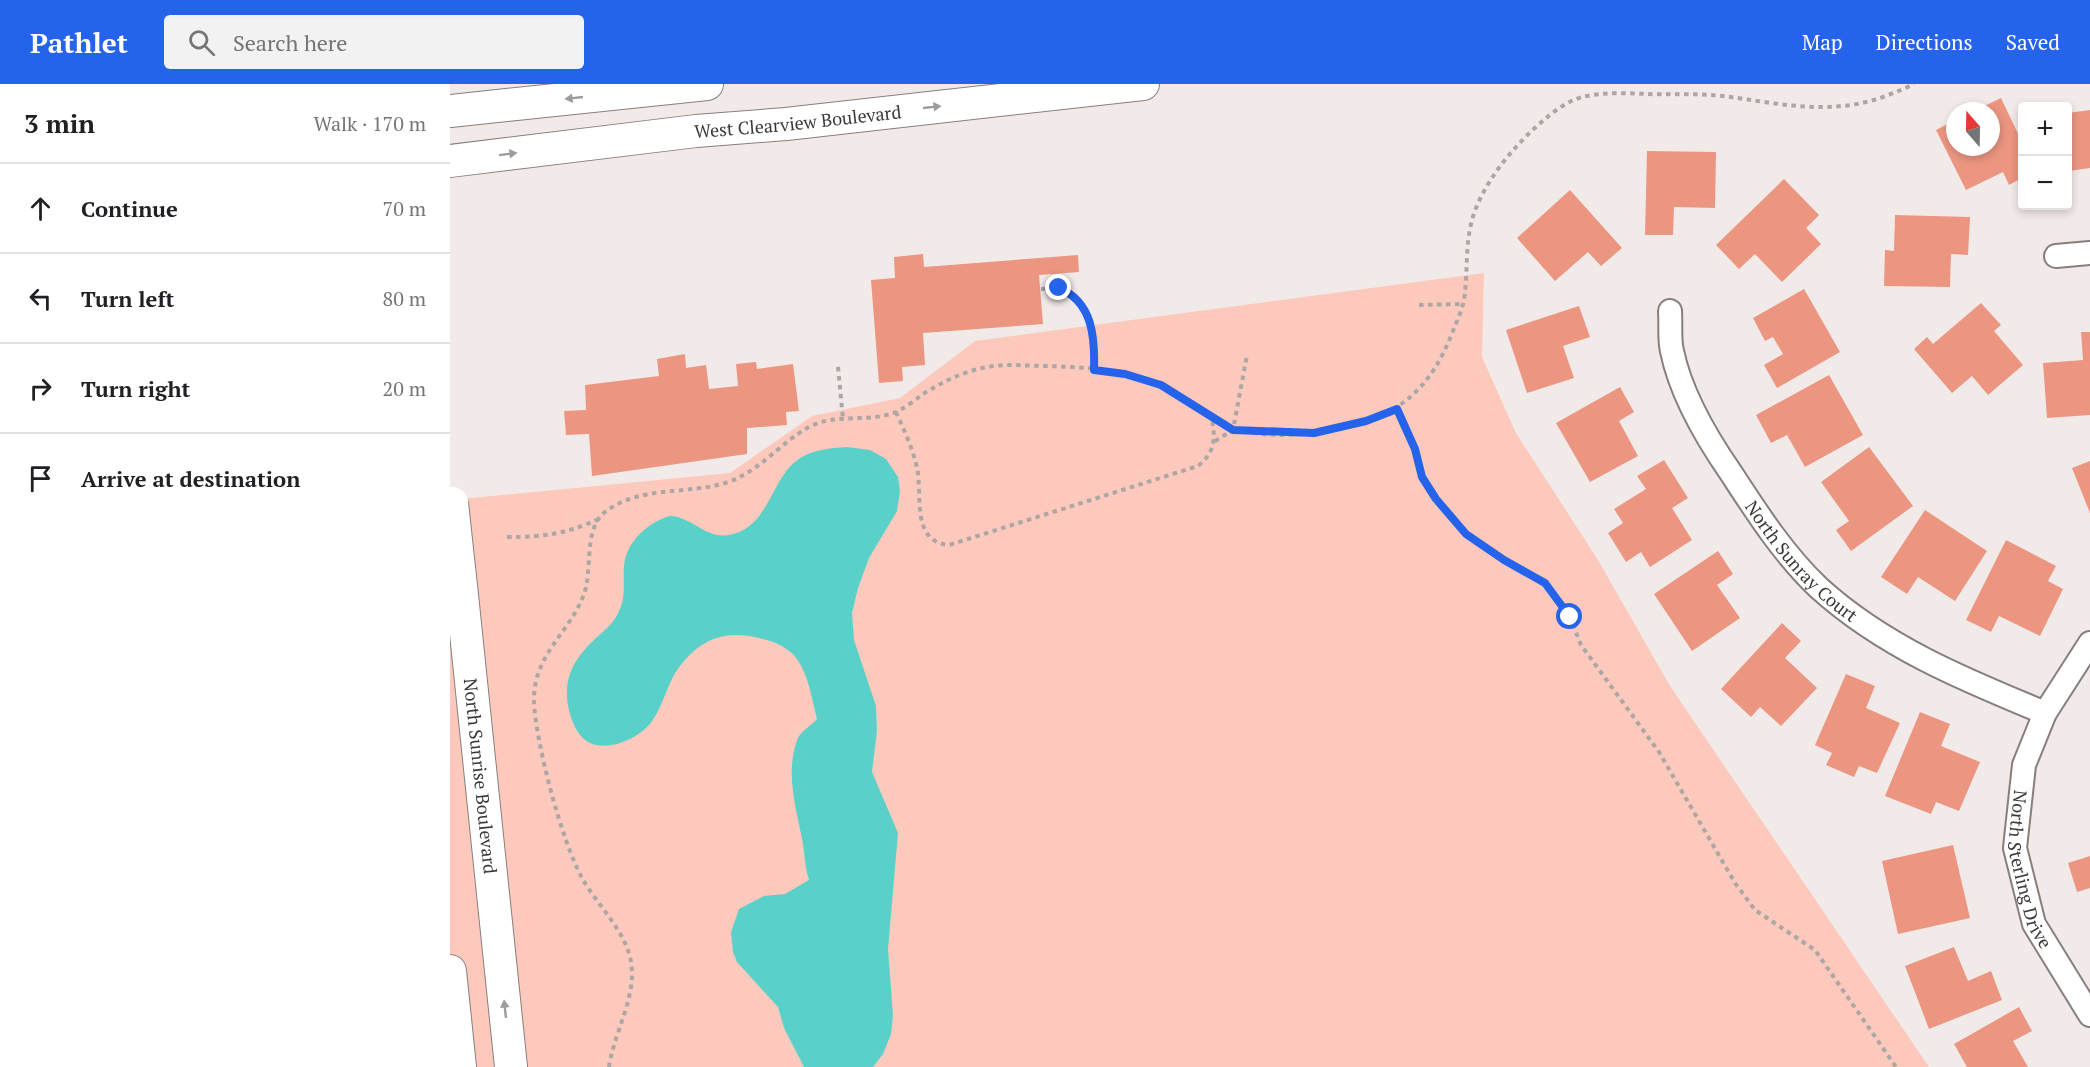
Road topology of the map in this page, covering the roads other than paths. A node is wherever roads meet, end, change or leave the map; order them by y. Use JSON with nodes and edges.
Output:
{"nodes":[{"id":1,"x":707,"y":84,"type":"edge"},
{"id":2,"x":1143,"y":84,"type":"edge"},
{"id":3,"x":450,"y":111,"type":"edge"},
{"id":4,"x":450,"y":161,"type":"edge"},
{"id":5,"x":2090,"y":253,"type":"edge"},
{"id":6,"x":2056,"y":256,"type":"dead end"},
{"id":7,"x":1671,"y":311,"type":"dead end"},
{"id":8,"x":451,"y":493,"type":"edge"},
{"id":9,"x":459,"y":617,"type":"edge"},
{"id":10,"x":2090,"y":643,"type":"edge"},
{"id":11,"x":2044,"y":713,"type":"junction"},
{"id":12,"x":450,"y":970,"type":"edge"},
{"id":13,"x":2090,"y":1015,"type":"edge"},
{"id":14,"x":460,"y":1067,"type":"edge"},
{"id":15,"x":511,"y":1067,"type":"edge"}],
"edges":[{"from":1,"to":3,"type":"street","one_way":true},
{"from":4,"to":2,"type":"street","name":"West Clearview Boulevard","one_way":true},
{"from":5,"to":6,"type":"street"},
{"from":7,"to":11,"type":"street","name":"North Sunray Court"},
{"from":8,"to":9,"type":"street","name":"North Sunrise Boulevard","bridge":true},
{"from":15,"to":9,"type":"street","name":"North Sunrise Boulevard","one_way":true},
{"from":10,"to":11,"type":"street","name":"North Sterling Drive"},
{"from":11,"to":13,"type":"street","name":"North Sterling Drive"},
{"from":12,"to":14,"type":"street"}]}
